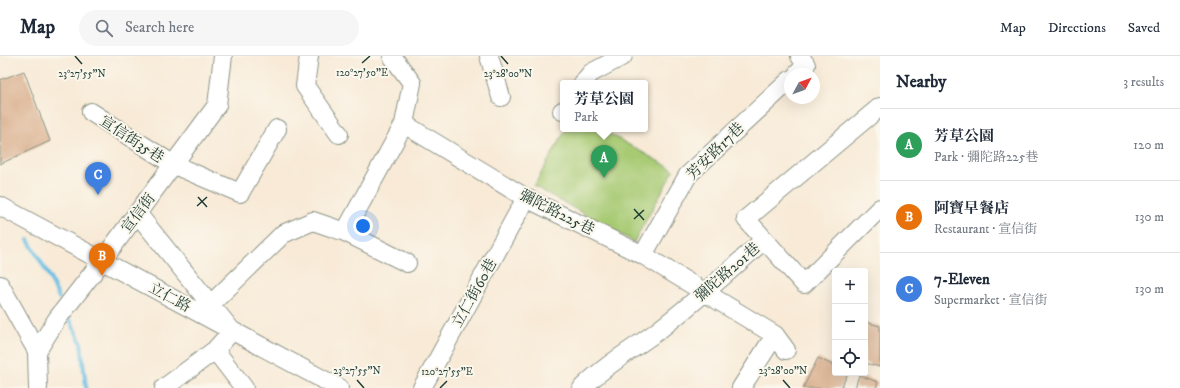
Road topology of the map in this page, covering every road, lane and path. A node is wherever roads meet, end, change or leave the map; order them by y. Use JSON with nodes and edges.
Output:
{"nodes":[{"id":1,"x":223,"y":56,"type":"edge"},
{"id":2,"x":309,"y":56,"type":"edge"},
{"id":3,"x":392,"y":56,"type":"edge"},
{"id":4,"x":489,"y":56,"type":"edge"},
{"id":5,"x":623,"y":56,"type":"edge"},
{"id":6,"x":800,"y":56,"type":"edge"},
{"id":7,"x":803,"y":68,"type":"edge"},
{"id":8,"x":585,"y":80,"type":"edge"},
{"id":9,"x":784,"y":86,"type":"edge"},
{"id":10,"x":501,"y":97,"type":"dead end"},
{"id":11,"x":880,"y":107,"type":"edge"},
{"id":12,"x":91,"y":112,"type":"dead end"},
{"id":13,"x":404,"y":124,"type":"junction"},
{"id":14,"x":277,"y":129,"type":"dead end"},
{"id":15,"x":339,"y":134,"type":"dead end"},
{"id":16,"x":174,"y":165,"type":"junction"},
{"id":17,"x":526,"y":198,"type":"junction"},
{"id":18,"x":0,"y":206,"type":"edge"},
{"id":19,"x":880,"y":208,"type":"edge"},
{"id":20,"x":137,"y":213,"type":"junction"},
{"id":21,"x":345,"y":232,"type":"junction"},
{"id":22,"x":764,"y":240,"type":"junction"},
{"id":23,"x":643,"y":255,"type":"junction"},
{"id":24,"x":102,"y":261,"type":"junction"},
{"id":25,"x":407,"y":263,"type":"dead end"},
{"id":26,"x":0,"y":285,"type":"edge"},
{"id":27,"x":705,"y":292,"type":"junction"},
{"id":28,"x":211,"y":304,"type":"junction"},
{"id":29,"x":232,"y":331,"type":"junction"},
{"id":30,"x":775,"y":336,"type":"junction"},
{"id":31,"x":215,"y":350,"type":"junction"},
{"id":32,"x":786,"y":350,"type":"dead end"},
{"id":33,"x":37,"y":351,"type":"junction"},
{"id":34,"x":38,"y":388,"type":"edge"},
{"id":35,"x":164,"y":388,"type":"edge"},
{"id":36,"x":244,"y":388,"type":"edge"},
{"id":37,"x":339,"y":388,"type":"edge"},
{"id":38,"x":422,"y":388,"type":"edge"},
{"id":39,"x":582,"y":388,"type":"edge"},
{"id":40,"x":741,"y":388,"type":"edge"}],
"edges":[{"from":1,"to":16,"type":"street","name":"宣信街"},
{"from":2,"to":15,"type":"street"},
{"from":3,"to":13,"type":"street"},
{"from":4,"to":10,"type":"street"},
{"from":5,"to":8,"type":"street"},
{"from":6,"to":7,"type":"street"},
{"from":9,"to":23,"type":"street","name":"芳安路17巷"},
{"from":11,"to":22,"type":"street"},
{"from":12,"to":16,"type":"street","name":"宣信街35巷"},
{"from":13,"to":17,"type":"street","name":"彌陀路225巷"},
{"from":13,"to":21,"type":"street"},
{"from":14,"to":16,"type":"street","name":"宣信街35巷"},
{"from":16,"to":20,"type":"street","name":"宣信街"},
{"from":17,"to":23,"type":"street","name":"彌陀路225巷"},
{"from":17,"to":38,"type":"street","name":"立仁街60巷"},
{"from":18,"to":24,"type":"street","name":"立仁路"},
{"from":19,"to":22,"type":"street","name":"彌陀路201巷"},
{"from":20,"to":24,"type":"street","name":"宣信街"},
{"from":20,"to":28,"type":"street"},
{"from":21,"to":25,"type":"street"},
{"from":21,"to":28,"type":"street"},
{"from":22,"to":27,"type":"street","name":"彌陀路201巷"},
{"from":23,"to":27,"type":"street","name":"彌陀路225巷"},
{"from":24,"to":29,"type":"street","name":"立仁路"},
{"from":24,"to":33,"type":"street","name":"宣信街"},
{"from":26,"to":33,"type":"street"},
{"from":27,"to":30,"type":"street","name":"彌陀路225巷"},
{"from":27,"to":39,"type":"street","name":"彌陀路201巷"},
{"from":28,"to":29,"type":"street"},
{"from":29,"to":31,"type":"street"},
{"from":29,"to":37,"type":"street","name":"立仁路"},
{"from":30,"to":32,"type":"street","name":"彌陀路225巷"},
{"from":30,"to":40,"type":"street"},
{"from":31,"to":35,"type":"street"},
{"from":31,"to":36,"type":"street"},
{"from":33,"to":34,"type":"street"}]}
